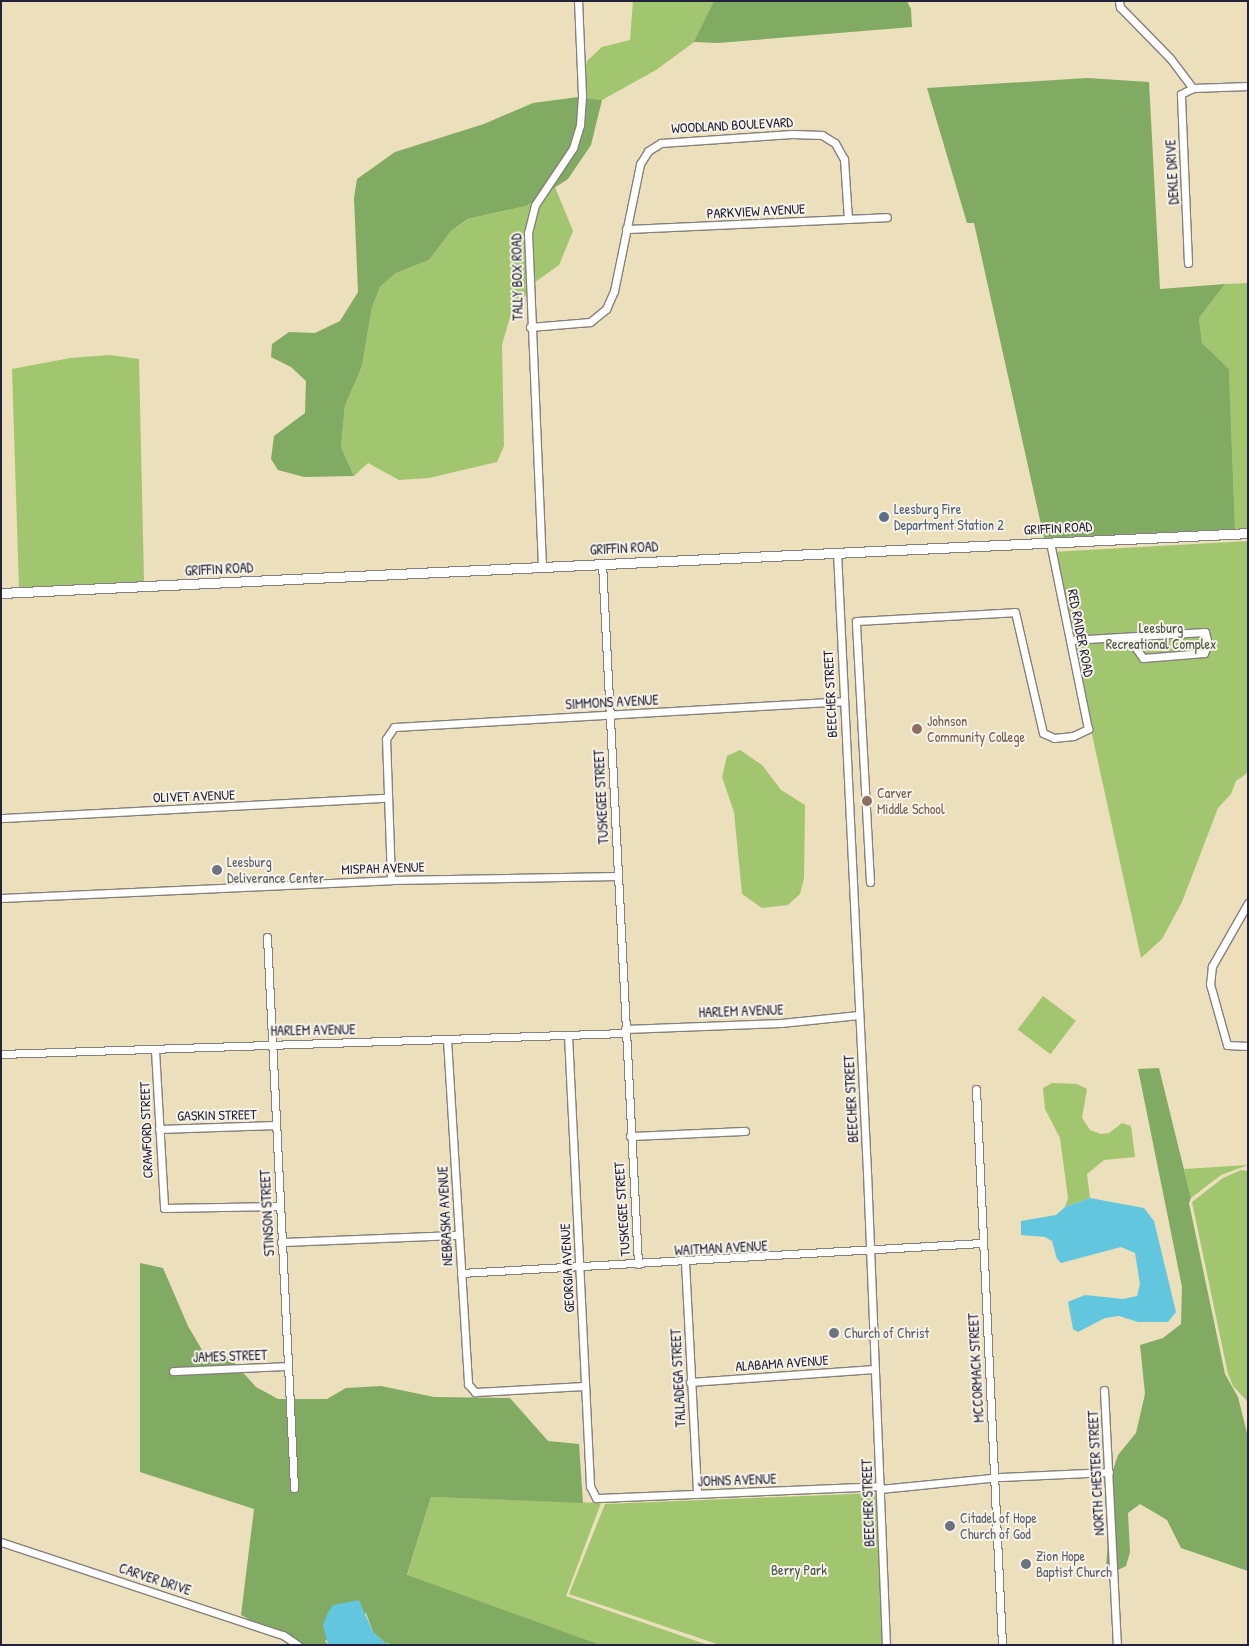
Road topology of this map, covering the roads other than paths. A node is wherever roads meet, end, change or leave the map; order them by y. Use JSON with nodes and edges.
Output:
{"nodes":[{"id":1,"x":578,"y":1,"type":"edge"},
{"id":2,"x":1118,"y":1,"type":"edge"},
{"id":3,"x":1248,"y":86,"type":"edge"},
{"id":4,"x":1193,"y":88,"type":"junction"},
{"id":5,"x":887,"y":218,"type":"dead end"},
{"id":6,"x":848,"y":219,"type":"junction"},
{"id":7,"x":626,"y":229,"type":"junction"},
{"id":8,"x":1188,"y":263,"type":"dead end"},
{"id":9,"x":530,"y":327,"type":"junction"},
{"id":10,"x":1248,"y":533,"type":"edge"},
{"id":11,"x":1050,"y":542,"type":"junction"},
{"id":12,"x":837,"y":552,"type":"junction"},
{"id":13,"x":602,"y":563,"type":"junction"},
{"id":14,"x":542,"y":566,"type":"junction"},
{"id":15,"x":1,"y":593,"type":"edge"},
{"id":16,"x":1128,"y":637,"type":"junction"},
{"id":17,"x":1070,"y":640,"type":"junction"},
{"id":18,"x":843,"y":701,"type":"junction"},
{"id":19,"x":609,"y":715,"type":"junction"},
{"id":20,"x":387,"y":798,"type":"junction"},
{"id":21,"x":1,"y":818,"type":"edge"},
{"id":22,"x":617,"y":876,"type":"junction"},
{"id":23,"x":391,"y":880,"type":"junction"},
{"id":24,"x":870,"y":882,"type":"dead end"},
{"id":25,"x":1,"y":898,"type":"edge"},
{"id":26,"x":1248,"y":903,"type":"edge"},
{"id":27,"x":267,"y":938,"type":"dead end"},
{"id":28,"x":859,"y":1015,"type":"junction"},
{"id":29,"x":625,"y":1031,"type":"junction"},
{"id":30,"x":568,"y":1035,"type":"junction"},
{"id":31,"x":447,"y":1039,"type":"junction"},
{"id":32,"x":272,"y":1043,"type":"junction"},
{"id":33,"x":1248,"y":1046,"type":"edge"},
{"id":34,"x":155,"y":1050,"type":"junction"},
{"id":35,"x":1,"y":1054,"type":"edge"},
{"id":36,"x":976,"y":1089,"type":"dead end"},
{"id":37,"x":276,"y":1125,"type":"junction"},
{"id":38,"x":159,"y":1129,"type":"junction"},
{"id":39,"x":745,"y":1132,"type":"dead end"},
{"id":40,"x":630,"y":1136,"type":"junction"},
{"id":41,"x":279,"y":1206,"type":"junction"},
{"id":42,"x":458,"y":1235,"type":"junction"},
{"id":43,"x":281,"y":1242,"type":"junction"},
{"id":44,"x":982,"y":1244,"type":"junction"},
{"id":45,"x":871,"y":1251,"type":"junction"},
{"id":46,"x":685,"y":1262,"type":"junction"},
{"id":47,"x":638,"y":1264,"type":"junction"},
{"id":48,"x":580,"y":1268,"type":"junction"},
{"id":49,"x":461,"y":1273,"type":"junction"},
{"id":50,"x":287,"y":1366,"type":"junction"},
{"id":51,"x":875,"y":1369,"type":"junction"},
{"id":52,"x":173,"y":1371,"type":"dead end"},
{"id":53,"x":690,"y":1382,"type":"junction"},
{"id":54,"x":586,"y":1386,"type":"junction"},
{"id":55,"x":1104,"y":1390,"type":"dead end"},
{"id":56,"x":1109,"y":1472,"type":"junction"},
{"id":57,"x":994,"y":1479,"type":"junction"},
{"id":58,"x":294,"y":1488,"type":"dead end"},
{"id":59,"x":880,"y":1488,"type":"junction"},
{"id":60,"x":697,"y":1494,"type":"junction"},
{"id":61,"x":596,"y":1498,"type":"joint"},
{"id":62,"x":1,"y":1542,"type":"edge"},
{"id":63,"x":298,"y":1645,"type":"edge"},
{"id":64,"x":886,"y":1645,"type":"edge"},
{"id":65,"x":1002,"y":1645,"type":"edge"},
{"id":66,"x":1117,"y":1645,"type":"edge"}],
"edges":[{"from":1,"to":9,"type":"street","name":"TALLY BOX ROAD"},
{"from":2,"to":4,"type":"street"},
{"from":3,"to":4,"type":"street"},
{"from":4,"to":8,"type":"street","name":"DEKLE DRIVE"},
{"from":5,"to":6,"type":"street","name":"PARKVIEW AVENUE"},
{"from":6,"to":7,"type":"street","name":"PARKVIEW AVENUE"},
{"from":6,"to":7,"type":"street","name":"WOODLAND BOULEVARD"},
{"from":7,"to":9,"type":"street","name":"WOODLAND BOULEVARD"},
{"from":9,"to":14,"type":"street","name":"TALLY BOX ROAD"},
{"from":10,"to":11,"type":"street","name":"GRIFFIN ROAD"},
{"from":11,"to":12,"type":"street","name":"GRIFFIN ROAD"},
{"from":11,"to":17,"type":"street","name":"RED RAIDER ROAD"},
{"from":12,"to":13,"type":"street","name":"GRIFFIN ROAD"},
{"from":12,"to":18,"type":"street","name":"BEECHER STREET"},
{"from":13,"to":14,"type":"street","name":"GRIFFIN ROAD"},
{"from":13,"to":19,"type":"street","name":"TUSKEGEE STREET"},
{"from":14,"to":15,"type":"street","name":"GRIFFIN ROAD"},
{"from":16,"to":16,"type":"street"},
{"from":16,"to":17,"type":"street"},
{"from":17,"to":24,"type":"street","name":"RED RAIDER ROAD"},
{"from":18,"to":19,"type":"street","name":"SIMMONS AVENUE"},
{"from":18,"to":28,"type":"street","name":"BEECHER STREET"},
{"from":19,"to":20,"type":"street","name":"SIMMONS AVENUE"},
{"from":19,"to":22,"type":"street","name":"TUSKEGEE STREET"},
{"from":20,"to":21,"type":"street","name":"OLIVET AVENUE"},
{"from":20,"to":23,"type":"street"},
{"from":22,"to":23,"type":"street","name":"MISPAH AVENUE"},
{"from":22,"to":29,"type":"street","name":"TUSKEGEE STREET"},
{"from":23,"to":25,"type":"street","name":"MISPAH AVENUE"},
{"from":26,"to":33,"type":"street"},
{"from":27,"to":32,"type":"street","name":"STINSON STREET"},
{"from":28,"to":29,"type":"street","name":"HARLEM AVENUE"},
{"from":28,"to":45,"type":"street","name":"BEECHER STREET"},
{"from":29,"to":30,"type":"street","name":"HARLEM AVENUE"},
{"from":29,"to":40,"type":"street","name":"TUSKEGEE STREET"},
{"from":30,"to":31,"type":"street","name":"HARLEM AVENUE"},
{"from":30,"to":48,"type":"street","name":"GEORGIA AVENUE"},
{"from":31,"to":32,"type":"street","name":"HARLEM AVENUE"},
{"from":31,"to":42,"type":"street","name":"NEBRASKA AVENUE"},
{"from":32,"to":34,"type":"street","name":"HARLEM AVENUE"},
{"from":32,"to":37,"type":"street","name":"STINSON STREET"},
{"from":34,"to":35,"type":"street","name":"HARLEM AVENUE"},
{"from":34,"to":38,"type":"street","name":"CRAWFORD STREET"},
{"from":36,"to":44,"type":"street","name":"MCCORMACK STREET"},
{"from":37,"to":38,"type":"street","name":"GASKIN STREET"},
{"from":37,"to":41,"type":"street","name":"STINSON STREET"},
{"from":38,"to":41,"type":"street","name":"CRAWFORD STREET"},
{"from":39,"to":40,"type":"street"},
{"from":40,"to":47,"type":"street","name":"TUSKEGEE STREET"},
{"from":41,"to":43,"type":"street","name":"STINSON STREET"},
{"from":42,"to":43,"type":"street"},
{"from":42,"to":49,"type":"street","name":"NEBRASKA AVENUE"},
{"from":43,"to":50,"type":"street","name":"STINSON STREET"},
{"from":44,"to":45,"type":"street","name":"WAITMAN AVENUE"},
{"from":44,"to":57,"type":"street","name":"MCCORMACK STREET"},
{"from":45,"to":46,"type":"street","name":"WAITMAN AVENUE"},
{"from":45,"to":51,"type":"street","name":"BEECHER STREET"},
{"from":46,"to":47,"type":"street","name":"WAITMAN AVENUE"},
{"from":46,"to":53,"type":"street","name":"TALLADEGA STREET"},
{"from":47,"to":48,"type":"street","name":"WAITMAN AVENUE"},
{"from":48,"to":49,"type":"street","name":"WAITMAN AVENUE"},
{"from":48,"to":54,"type":"street","name":"GEORGIA AVENUE"},
{"from":49,"to":54,"type":"street","name":"NEBRASKA AVENUE"},
{"from":50,"to":52,"type":"street","name":"JAMES STREET"},
{"from":50,"to":58,"type":"street","name":"STINSON STREET"},
{"from":51,"to":53,"type":"street","name":"ALABAMA AVENUE"},
{"from":51,"to":59,"type":"street","name":"BEECHER STREET"},
{"from":53,"to":60,"type":"street","name":"TALLADEGA STREET"},
{"from":54,"to":61,"type":"street","name":"GEORGIA AVENUE"},
{"from":55,"to":56,"type":"street","name":"NORTH CHESTER STREET"},
{"from":56,"to":57,"type":"street","name":"JOHNS AVENUE"},
{"from":56,"to":66,"type":"street","name":"NORTH CHESTER STREET"},
{"from":57,"to":59,"type":"street","name":"JOHNS AVENUE"},
{"from":57,"to":65,"type":"street","name":"MCCORMACK STREET"},
{"from":59,"to":60,"type":"street","name":"JOHNS AVENUE"},
{"from":59,"to":64,"type":"street","name":"BEECHER STREET"},
{"from":60,"to":61,"type":"street","name":"JOHNS AVENUE"},
{"from":62,"to":63,"type":"street","name":"CARVER DRIVE"}]}
